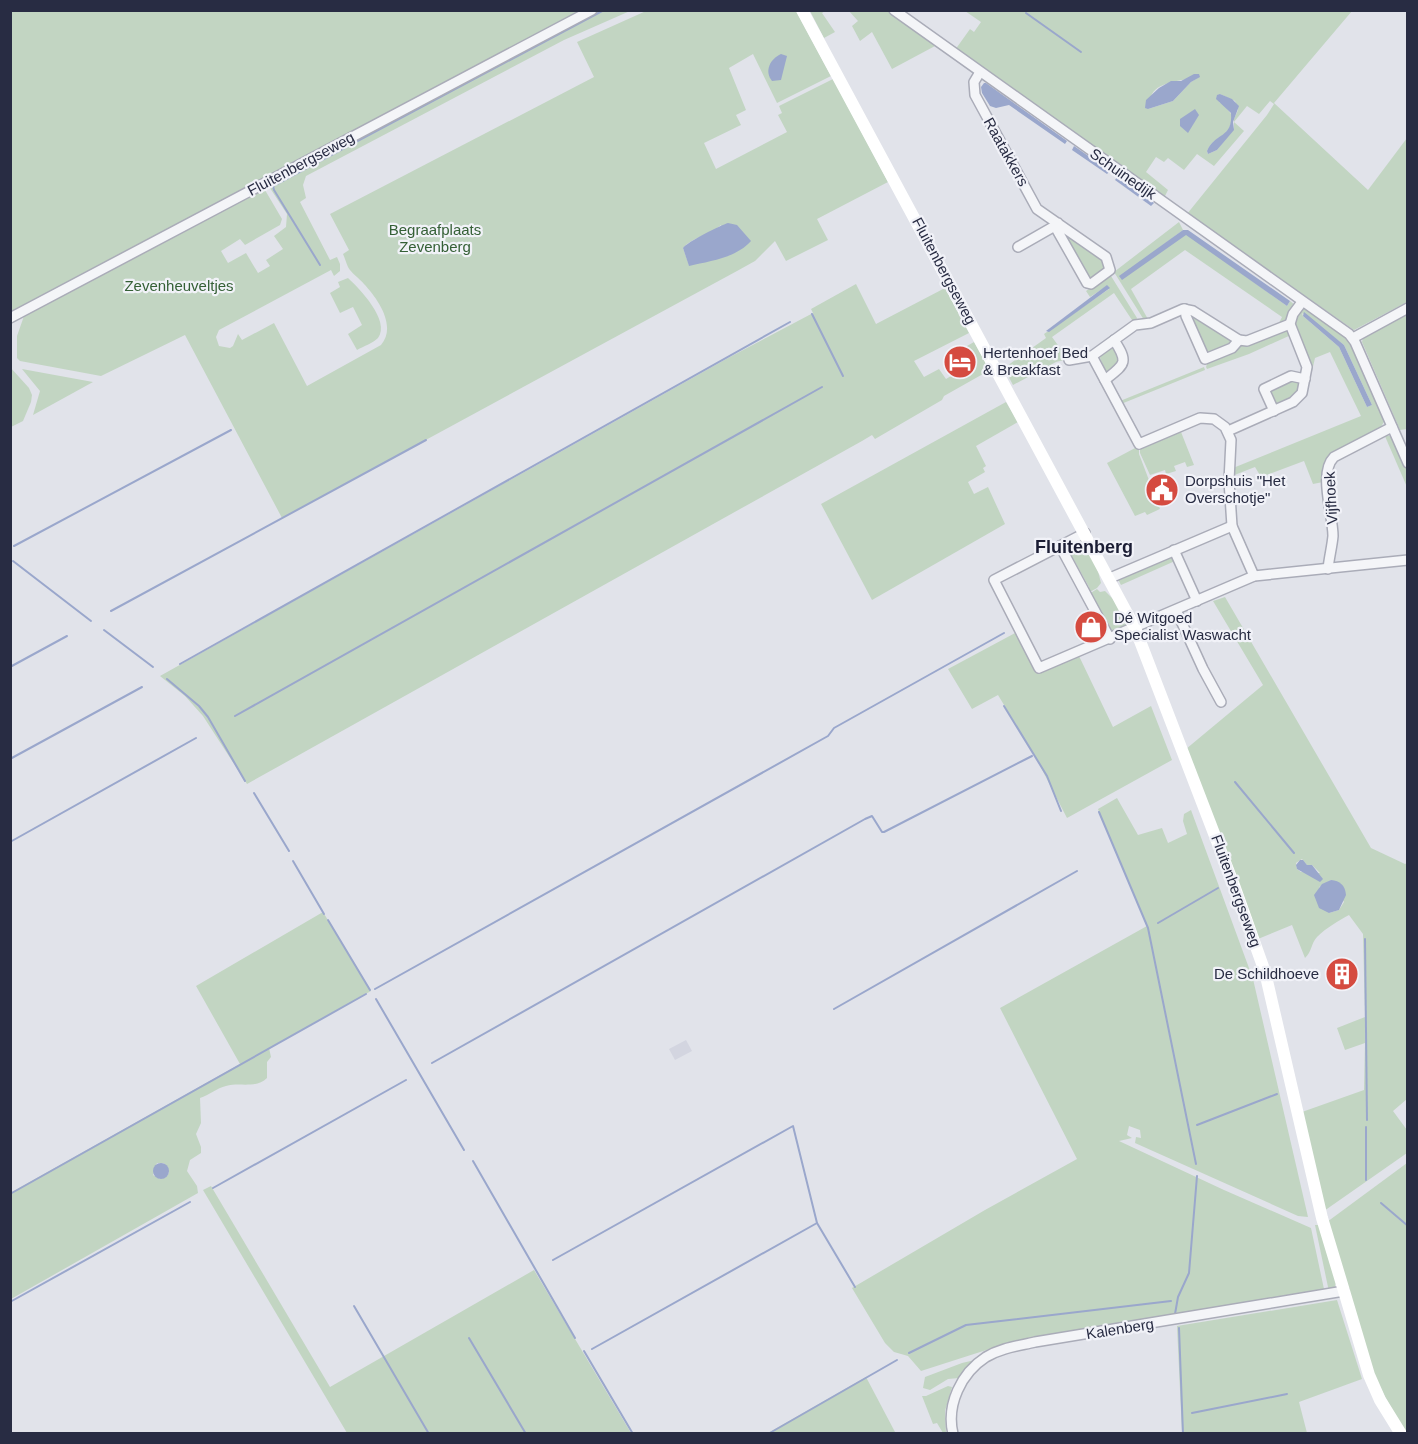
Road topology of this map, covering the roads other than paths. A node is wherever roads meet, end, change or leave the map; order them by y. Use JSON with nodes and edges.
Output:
{"nodes":[{"id":1,"x":592,"y":10,"type":"edge"},
{"id":2,"x":802,"y":10,"type":"edge"},
{"id":3,"x":894,"y":10,"type":"edge"},
{"id":4,"x":980,"y":72,"type":"junction"},
{"id":5,"x":1057,"y":225,"type":"junction"},
{"id":6,"x":1018,"y":247,"type":"dead end"},
{"id":7,"x":1302,"y":302,"type":"junction"},
{"id":8,"x":1407,"y":308,"type":"edge"},
{"id":9,"x":1185,"y":309,"type":"junction"},
{"id":10,"x":10,"y":318,"type":"edge"},
{"id":11,"x":1290,"y":324,"type":"junction"},
{"id":12,"x":1353,"y":338,"type":"junction"},
{"id":13,"x":1114,"y":340,"type":"junction"},
{"id":14,"x":1239,"y":340,"type":"junction"},
{"id":15,"x":1092,"y":356,"type":"junction"},
{"id":16,"x":1069,"y":360,"type":"dead end"},
{"id":17,"x":1305,"y":379,"type":"junction"},
{"id":18,"x":1105,"y":380,"type":"junction"},
{"id":19,"x":1274,"y":411,"type":"junction"},
{"id":20,"x":1392,"y":427,"type":"junction"},
{"id":21,"x":1228,"y":431,"type":"junction"},
{"id":22,"x":1407,"y":463,"type":"edge"},
{"id":23,"x":1232,"y":526,"type":"junction"},
{"id":24,"x":1085,"y":533,"type":"junction"},
{"id":25,"x":1060,"y":546,"type":"junction"},
{"id":26,"x":1174,"y":550,"type":"junction"},
{"id":27,"x":1407,"y":560,"type":"edge"},
{"id":28,"x":1328,"y":569,"type":"junction"},
{"id":29,"x":1254,"y":576,"type":"junction"},
{"id":30,"x":1110,"y":578,"type":"junction"},
{"id":31,"x":1197,"y":601,"type":"junction"},
{"id":32,"x":1176,"y":610,"type":"junction"},
{"id":33,"x":1136,"y":628,"type":"junction"},
{"id":34,"x":1110,"y":639,"type":"junction"},
{"id":35,"x":1221,"y":702,"type":"dead end"},
{"id":36,"x":1344,"y":1291,"type":"junction"},
{"id":37,"x":953,"y":1434,"type":"edge"},
{"id":38,"x":1401,"y":1434,"type":"edge"}],
"edges":[{"from":1,"to":10,"type":"street","name":"Fluitenbergseweg"},
{"from":2,"to":24,"type":"street","name":"Fluitenbergseweg"},
{"from":3,"to":4,"type":"street","name":"Schuinedijk"},
{"from":4,"to":5,"type":"street","name":"Raatakkers"},
{"from":4,"to":7,"type":"street","name":"Schuinedijk"},
{"from":5,"to":5,"type":"street","name":"Raatakkers"},
{"from":5,"to":6,"type":"street"},
{"from":7,"to":11,"type":"street"},
{"from":7,"to":12,"type":"street","name":"Schuinedijk"},
{"from":8,"to":12,"type":"street"},
{"from":9,"to":13,"type":"street"},
{"from":9,"to":14,"type":"street"},
{"from":9,"to":14,"type":"street"},
{"from":11,"to":14,"type":"street"},
{"from":11,"to":17,"type":"street"},
{"from":12,"to":20,"type":"street"},
{"from":13,"to":15,"type":"street"},
{"from":13,"to":18,"type":"street"},
{"from":15,"to":16,"type":"street"},
{"from":15,"to":18,"type":"street"},
{"from":17,"to":19,"type":"street"},
{"from":17,"to":19,"type":"street"},
{"from":18,"to":21,"type":"street"},
{"from":19,"to":21,"type":"street"},
{"from":20,"to":22,"type":"street"},
{"from":20,"to":28,"type":"street","name":"Vijfhoek"},
{"from":21,"to":23,"type":"street"},
{"from":23,"to":26,"type":"street"},
{"from":23,"to":29,"type":"street"},
{"from":24,"to":25,"type":"street"},
{"from":24,"to":30,"type":"street","name":"Fluitenbergseweg"},
{"from":25,"to":34,"type":"street"},
{"from":25,"to":34,"type":"street"},
{"from":26,"to":30,"type":"street"},
{"from":26,"to":31,"type":"street"},
{"from":27,"to":28,"type":"street"},
{"from":28,"to":29,"type":"street"},
{"from":29,"to":31,"type":"street"},
{"from":30,"to":33,"type":"street","name":"Fluitenbergseweg"},
{"from":31,"to":32,"type":"street"},
{"from":32,"to":33,"type":"street"},
{"from":32,"to":35,"type":"street"},
{"from":33,"to":34,"type":"street"},
{"from":33,"to":36,"type":"street","name":"Fluitenbergseweg"},
{"from":36,"to":37,"type":"street","name":"Kalenberg"},
{"from":36,"to":38,"type":"street","name":"Fluitenbergseweg"}]}
